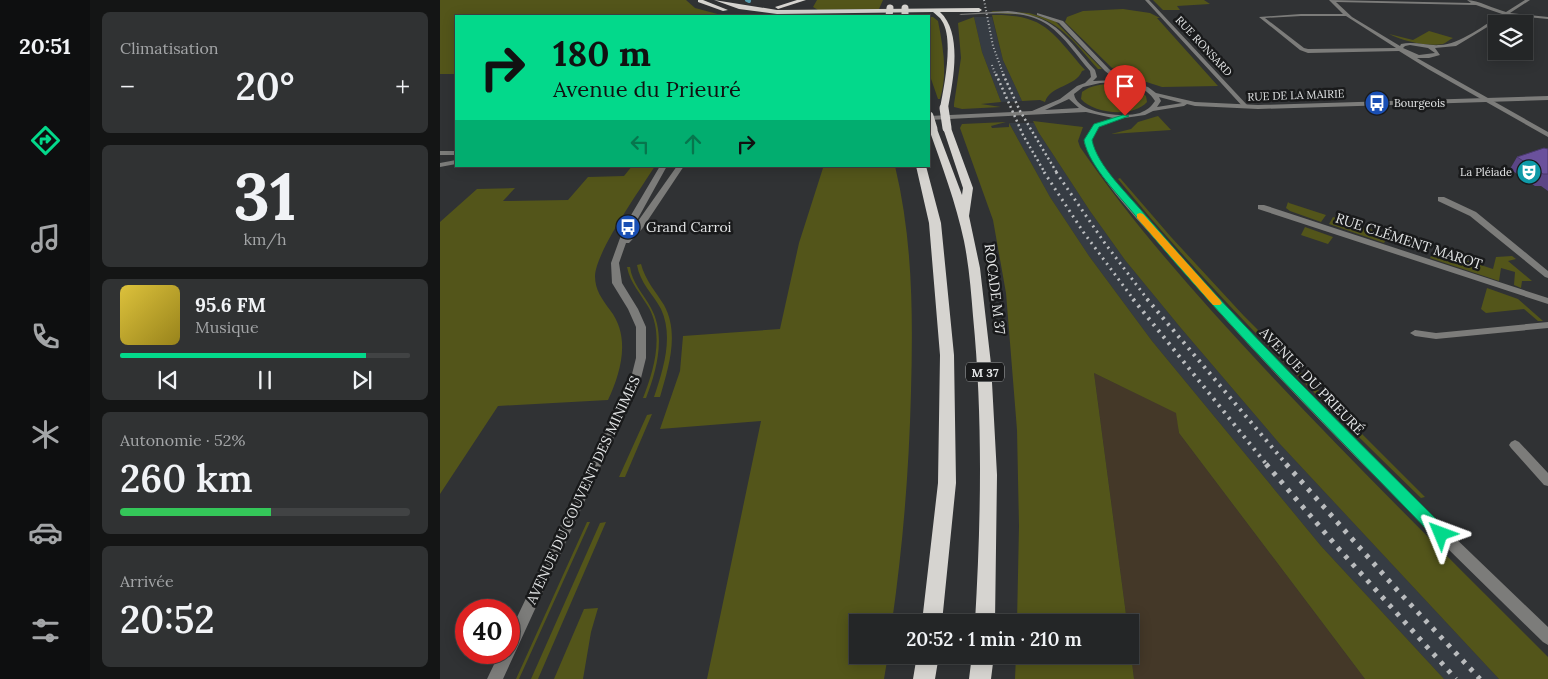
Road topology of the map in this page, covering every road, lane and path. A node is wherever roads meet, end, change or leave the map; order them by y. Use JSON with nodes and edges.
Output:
{"nodes":[{"id":1,"x":717,"y":0,"type":"edge"},
{"id":2,"x":803,"y":0,"type":"edge"},
{"id":3,"x":810,"y":0,"type":"edge"},
{"id":4,"x":891,"y":0,"type":"edge"},
{"id":5,"x":906,"y":0,"type":"edge"},
{"id":6,"x":1147,"y":0,"type":"edge"},
{"id":7,"x":1331,"y":0,"type":"edge"},
{"id":8,"x":1469,"y":0,"type":"edge"},
{"id":9,"x":1528,"y":0,"type":"edge"},
{"id":10,"x":699,"y":1,"type":"edge"},
{"id":11,"x":1475,"y":4,"type":"junction"},
{"id":12,"x":757,"y":10,"type":"junction"},
{"id":13,"x":979,"y":10,"type":"junction"},
{"id":14,"x":936,"y":13,"type":"junction"},
{"id":15,"x":1508,"y":13,"type":"junction"},
{"id":16,"x":730,"y":14,"type":"dead end"},
{"id":17,"x":815,"y":14,"type":"edge"},
{"id":18,"x":961,"y":14,"type":"junction"},
{"id":19,"x":760,"y":15,"type":"edge"},
{"id":20,"x":884,"y":15,"type":"edge"},
{"id":21,"x":889,"y":15,"type":"edge"},
{"id":22,"x":905,"y":15,"type":"edge"},
{"id":23,"x":1347,"y":15,"type":"junction"},
{"id":24,"x":1548,"y":18,"type":"edge"},
{"id":25,"x":949,"y":30,"type":"junction"},
{"id":26,"x":1378,"y":34,"type":"junction"},
{"id":27,"x":1410,"y":44,"type":"junction"},
{"id":28,"x":1454,"y":45,"type":"junction"},
{"id":29,"x":1426,"y":46,"type":"junction"},
{"id":30,"x":1402,"y":49,"type":"junction"},
{"id":31,"x":1435,"y":55,"type":"junction"},
{"id":32,"x":1440,"y":72,"type":"junction"},
{"id":33,"x":1122,"y":82,"type":"junction"},
{"id":34,"x":1088,"y":83,"type":"junction"},
{"id":35,"x":1072,"y":94,"type":"junction"},
{"id":36,"x":1154,"y":94,"type":"junction"},
{"id":37,"x":1548,"y":98,"type":"edge"},
{"id":38,"x":1486,"y":99,"type":"junction"},
{"id":39,"x":1194,"y":104,"type":"junction"},
{"id":40,"x":1246,"y":107,"type":"junction"},
{"id":41,"x":1153,"y":109,"type":"junction"},
{"id":42,"x":1087,"y":110,"type":"junction"},
{"id":43,"x":1034,"y":112,"type":"junction"},
{"id":44,"x":1125,"y":116,"type":"junction"},
{"id":45,"x":934,"y":123,"type":"edge"},
{"id":46,"x":1097,"y":125,"type":"junction"},
{"id":47,"x":1548,"y":135,"type":"edge"},
{"id":48,"x":440,"y":153,"type":"edge"},
{"id":49,"x":453,"y":153,"type":"edge"},
{"id":50,"x":455,"y":162,"type":"edge"},
{"id":51,"x":440,"y":164,"type":"edge"},
{"id":52,"x":663,"y":167,"type":"edge"},
{"id":53,"x":680,"y":167,"type":"edge"},
{"id":54,"x":921,"y":167,"type":"edge"},
{"id":55,"x":1440,"y":199,"type":"dead end"},
{"id":56,"x":1261,"y":207,"type":"dead end"},
{"id":57,"x":623,"y":243,"type":"junction"},
{"id":58,"x":1548,"y":274,"type":"edge"},
{"id":59,"x":1548,"y":301,"type":"edge"},
{"id":60,"x":1548,"y":325,"type":"edge"},
{"id":61,"x":1415,"y":333,"type":"dead end"},
{"id":62,"x":1515,"y":445,"type":"dead end"},
{"id":63,"x":1548,"y":481,"type":"edge"},
{"id":64,"x":933,"y":614,"type":"edge"},
{"id":65,"x":985,"y":614,"type":"edge"},
{"id":66,"x":520,"y":626,"type":"edge"},
{"id":67,"x":1548,"y":637,"type":"edge"},
{"id":68,"x":502,"y":664,"type":"edge"},
{"id":69,"x":926,"y":664,"type":"edge"},
{"id":70,"x":982,"y":664,"type":"edge"},
{"id":71,"x":495,"y":679,"type":"edge"},
{"id":72,"x":924,"y":679,"type":"edge"},
{"id":73,"x":980,"y":679,"type":"edge"}],
"edges":[{"from":1,"to":12,"type":"highway"},
{"from":2,"to":12,"type":"highway"},
{"from":3,"to":17,"type":"highway"},
{"from":4,"to":21,"type":"highway","bridge":true},
{"from":5,"to":22,"type":"highway","bridge":true},
{"from":6,"to":40,"type":"street","name":"RUE RONSARD"},
{"from":7,"to":11,"type":"street"},
{"from":7,"to":23,"type":"street"},
{"from":8,"to":11,"type":"street"},
{"from":9,"to":15,"type":"street"},
{"from":10,"to":16,"type":"highway"},
{"from":10,"to":19,"type":"highway"},
{"from":11,"to":15,"type":"street"},
{"from":12,"to":17,"type":"highway"},
{"from":13,"to":14,"type":"highway"},
{"from":13,"to":14,"type":"highway"},
{"from":13,"to":33,"type":"street"},
{"from":14,"to":17,"type":"highway"},
{"from":14,"to":18,"type":"highway"},
{"from":14,"to":20,"type":"highway"},
{"from":14,"to":25,"type":"highway"},
{"from":15,"to":24,"type":"street"},
{"from":15,"to":28,"type":"street"},
{"from":18,"to":25,"type":"highway"},
{"from":18,"to":34,"type":"street"},
{"from":23,"to":26,"type":"street"},
{"from":23,"to":30,"type":"street"},
{"from":25,"to":45,"type":"highway","name":"ROCADE M 37","bridge":true},
{"from":26,"to":27,"type":"street"},
{"from":26,"to":30,"type":"street"},
{"from":27,"to":29,"type":"street"},
{"from":27,"to":30,"type":"street"},
{"from":28,"to":29,"type":"street"},
{"from":28,"to":31,"type":"street"},
{"from":29,"to":31,"type":"street"},
{"from":30,"to":31,"type":"street"},
{"from":30,"to":32,"type":"street"},
{"from":31,"to":32,"type":"street"},
{"from":32,"to":38,"type":"street"},
{"from":33,"to":34,"type":"street"},
{"from":33,"to":36,"type":"street","name":"RUE DE LA MAIRIE"},
{"from":34,"to":35,"type":"street"},
{"from":35,"to":42,"type":"street"},
{"from":35,"to":43,"type":"street"},
{"from":36,"to":39,"type":"street","name":"RUE DE LA MAIRIE"},
{"from":36,"to":41,"type":"street"},
{"from":37,"to":38,"type":"street","name":"RUE DE LA MAIRIE"},
{"from":38,"to":40,"type":"street","name":"RUE DE LA MAIRIE"},
{"from":38,"to":47,"type":"street"},
{"from":39,"to":40,"type":"street","name":"RUE DE LA MAIRIE"},
{"from":39,"to":41,"type":"street","name":"RUE DE LA MAIRIE"},
{"from":41,"to":44,"type":"street","name":"RUE DE LA MAIRIE"},
{"from":42,"to":43,"type":"street"},
{"from":42,"to":44,"type":"street"},
{"from":42,"to":46,"type":"street"},
{"from":43,"to":45,"type":"street"},
{"from":44,"to":46,"type":"street"},
{"from":45,"to":65,"type":"highway","name":"ROCADE M 37","number":"M 37"},
{"from":46,"to":67,"type":"street","name":"AVENUE DU PRIEURÉ"},
{"from":48,"to":49,"type":"street"},
{"from":49,"to":51,"type":"street"},
{"from":50,"to":51,"type":"street"},
{"from":52,"to":57,"type":"street","name":"AVENUE DU COUVENT DES MINIMES"},
{"from":53,"to":57,"type":"street","name":"AVENUE DU COUVENT DES MINIMES"},
{"from":54,"to":64,"type":"highway","number":"M 37"},
{"from":55,"to":58,"type":"street"},
{"from":56,"to":59,"type":"street","name":"RUE CLÉMENT MAROT"},
{"from":57,"to":66,"type":"street","name":"AVENUE DU COUVENT DES MINIMES"},
{"from":60,"to":61,"type":"street"},
{"from":62,"to":63,"type":"street"},
{"from":68,"to":71,"type":"street","name":"AVENUE DU COUVENT DES MINIMES"},
{"from":69,"to":72,"type":"highway"},
{"from":70,"to":73,"type":"highway"}]}
